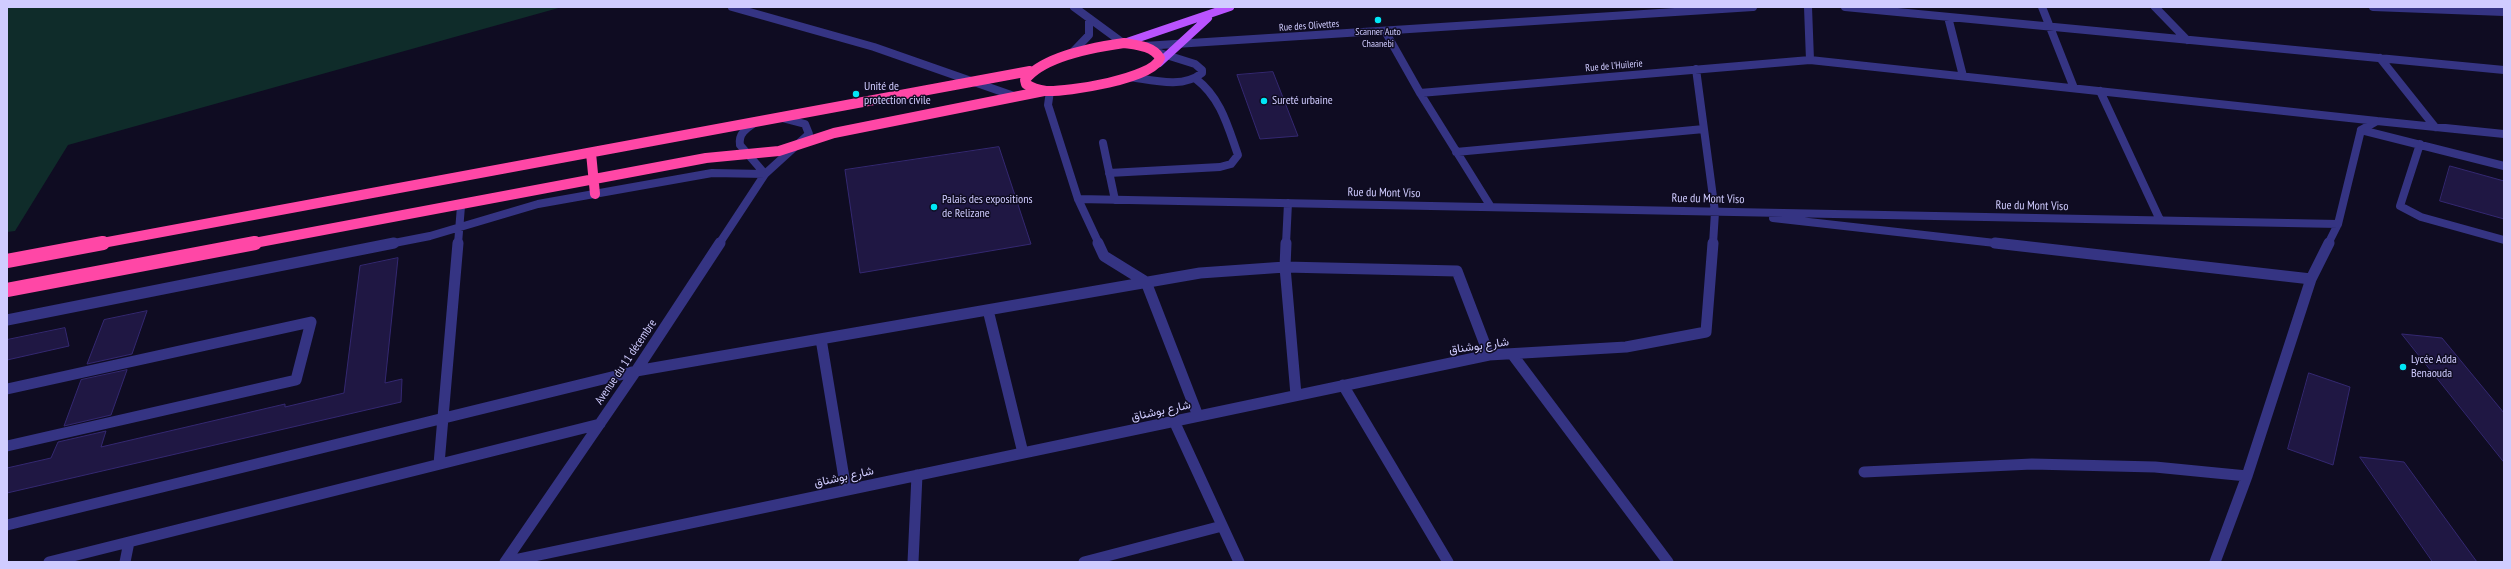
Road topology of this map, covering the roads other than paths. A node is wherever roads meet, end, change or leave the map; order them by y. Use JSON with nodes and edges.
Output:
{"nodes":[{"id":1,"x":732,"y":7,"type":"edge"},
{"id":2,"x":1074,"y":7,"type":"edge"},
{"id":3,"x":1230,"y":7,"type":"edge"},
{"id":4,"x":1753,"y":7,"type":"edge"},
{"id":5,"x":1808,"y":7,"type":"edge"},
{"id":6,"x":1845,"y":7,"type":"edge"},
{"id":7,"x":2042,"y":7,"type":"edge"},
{"id":8,"x":2154,"y":7,"type":"edge"},
{"id":9,"x":2373,"y":7,"type":"edge"},
{"id":10,"x":2477,"y":7,"type":"edge"},
{"id":11,"x":2488,"y":11,"type":"junction"},
{"id":12,"x":2504,"y":12,"type":"edge"},
{"id":13,"x":1211,"y":15,"type":"junction"},
{"id":14,"x":1948,"y":17,"type":"junction"},
{"id":15,"x":1089,"y":19,"type":"junction"},
{"id":16,"x":2049,"y":27,"type":"junction"},
{"id":17,"x":1385,"y":31,"type":"junction"},
{"id":18,"x":2188,"y":40,"type":"junction"},
{"id":19,"x":1124,"y":43,"type":"junction"},
{"id":20,"x":1178,"y":45,"type":"junction"},
{"id":21,"x":1144,"y":46,"type":"junction"},
{"id":22,"x":1162,"y":54,"type":"junction"},
{"id":23,"x":1069,"y":56,"type":"junction"},
{"id":24,"x":2380,"y":58,"type":"junction"},
{"id":25,"x":1810,"y":60,"type":"junction"},
{"id":26,"x":1696,"y":69,"type":"junction"},
{"id":27,"x":2504,"y":70,"type":"edge"},
{"id":28,"x":1030,"y":71,"type":"junction"},
{"id":29,"x":1964,"y":76,"type":"junction"},
{"id":30,"x":1130,"y":77,"type":"junction"},
{"id":31,"x":1196,"y":79,"type":"junction"},
{"id":32,"x":979,"y":82,"type":"junction"},
{"id":33,"x":2074,"y":88,"type":"junction"},
{"id":34,"x":1047,"y":91,"type":"junction"},
{"id":35,"x":2100,"y":91,"type":"junction"},
{"id":36,"x":1420,"y":93,"type":"junction"},
{"id":37,"x":1014,"y":96,"type":"junction"},
{"id":38,"x":779,"y":118,"type":"junction"},
{"id":39,"x":756,"y":122,"type":"junction"},
{"id":40,"x":2377,"y":122,"type":"junction"},
{"id":41,"x":2435,"y":127,"type":"junction"},
{"id":42,"x":1704,"y":129,"type":"junction"},
{"id":43,"x":2361,"y":130,"type":"junction"},
{"id":44,"x":2504,"y":134,"type":"edge"},
{"id":45,"x":1103,"y":143,"type":"dead end"},
{"id":46,"x":2420,"y":144,"type":"junction"},
{"id":47,"x":799,"y":146,"type":"junction"},
{"id":48,"x":1456,"y":152,"type":"junction"},
{"id":49,"x":591,"y":153,"type":"junction"},
{"id":50,"x":748,"y":155,"type":"junction"},
{"id":51,"x":2504,"y":166,"type":"edge"},
{"id":52,"x":1109,"y":173,"type":"junction"},
{"id":53,"x":765,"y":174,"type":"junction"},
{"id":54,"x":594,"y":180,"type":"junction"},
{"id":55,"x":595,"y":194,"type":"junction"},
{"id":56,"x":1078,"y":199,"type":"junction"},
{"id":57,"x":1114,"y":200,"type":"junction"},
{"id":58,"x":1288,"y":203,"type":"junction"},
{"id":59,"x":461,"y":206,"type":"junction"},
{"id":60,"x":1491,"y":207,"type":"junction"},
{"id":61,"x":1715,"y":212,"type":"junction"},
{"id":62,"x":2160,"y":220,"type":"junction"},
{"id":63,"x":2338,"y":224,"type":"junction"},
{"id":64,"x":460,"y":229,"type":"junction"},
{"id":65,"x":2504,"y":240,"type":"edge"},
{"id":66,"x":7,"y":261,"type":"edge"},
{"id":67,"x":1285,"y":267,"type":"junction"},
{"id":68,"x":2311,"y":279,"type":"junction"},
{"id":69,"x":1146,"y":282,"type":"junction"},
{"id":70,"x":7,"y":290,"type":"edge"},
{"id":71,"x":988,"y":310,"type":"junction"},
{"id":72,"x":7,"y":320,"type":"edge"},
{"id":73,"x":821,"y":339,"type":"junction"},
{"id":74,"x":1512,"y":354,"type":"junction"},
{"id":75,"x":1489,"y":355,"type":"junction"},
{"id":76,"x":636,"y":371,"type":"junction"},
{"id":77,"x":1343,"y":385,"type":"junction"},
{"id":78,"x":7,"y":389,"type":"edge"},
{"id":79,"x":1296,"y":395,"type":"junction"},
{"id":80,"x":1198,"y":416,"type":"junction"},
{"id":81,"x":443,"y":418,"type":"junction"},
{"id":82,"x":1174,"y":421,"type":"junction"},
{"id":83,"x":600,"y":424,"type":"junction"},
{"id":84,"x":7,"y":446,"type":"edge"},
{"id":85,"x":1023,"y":453,"type":"junction"},
{"id":86,"x":439,"y":464,"type":"junction"},
{"id":87,"x":1864,"y":472,"type":"dead end"},
{"id":88,"x":917,"y":475,"type":"junction"},
{"id":89,"x":2248,"y":476,"type":"junction"},
{"id":90,"x":846,"y":490,"type":"junction"},
{"id":91,"x":7,"y":524,"type":"edge"},
{"id":92,"x":1222,"y":526,"type":"junction"},
{"id":93,"x":129,"y":542,"type":"junction"},
{"id":94,"x":49,"y":562,"type":"edge"},
{"id":95,"x":125,"y":562,"type":"edge"},
{"id":96,"x":505,"y":562,"type":"edge"},
{"id":97,"x":913,"y":562,"type":"edge"},
{"id":98,"x":1084,"y":562,"type":"edge"},
{"id":99,"x":1239,"y":562,"type":"edge"},
{"id":100,"x":1448,"y":562,"type":"edge"},
{"id":101,"x":1668,"y":562,"type":"edge"},
{"id":102,"x":2215,"y":562,"type":"edge"}],
"edges":[{"from":1,"to":32,"type":"street"},
{"from":2,"to":15,"type":"street"},
{"from":3,"to":13,"type":"main road"},
{"from":4,"to":17,"type":"street","name":"Rue des Olivettes"},
{"from":5,"to":25,"type":"street"},
{"from":6,"to":14,"type":"street"},
{"from":7,"to":16,"type":"street"},
{"from":8,"to":18,"type":"street"},
{"from":9,"to":11,"type":"street"},
{"from":10,"to":11,"type":"street"},
{"from":11,"to":12,"type":"street"},
{"from":13,"to":19,"type":"main road"},
{"from":13,"to":20,"type":"main road"},
{"from":14,"to":16,"type":"street"},
{"from":14,"to":29,"type":"street"},
{"from":15,"to":19,"type":"street"},
{"from":15,"to":23,"type":"street"},
{"from":16,"to":18,"type":"street"},
{"from":16,"to":33,"type":"street"},
{"from":17,"to":20,"type":"street","name":"Rue des Olivettes"},
{"from":17,"to":36,"type":"street"},
{"from":18,"to":24,"type":"street"},
{"from":19,"to":21,"type":"highway"},
{"from":19,"to":23,"type":"highway"},
{"from":20,"to":21,"type":"street","name":"Rue des Olivettes"},
{"from":20,"to":22,"type":"main road"},
{"from":21,"to":22,"type":"highway"},
{"from":22,"to":30,"type":"highway"},
{"from":22,"to":31,"type":"street"},
{"from":23,"to":28,"type":"highway"},
{"from":24,"to":27,"type":"street"},
{"from":24,"to":41,"type":"street"},
{"from":25,"to":26,"type":"street","name":"Rue de l'Huilerie"},
{"from":25,"to":29,"type":"street","name":"Rue de l'Huilerie"},
{"from":26,"to":36,"type":"street","name":"Rue de l'Huilerie"},
{"from":26,"to":42,"type":"street"},
{"from":28,"to":32,"type":"highway"},
{"from":28,"to":34,"type":"highway"},
{"from":29,"to":33,"type":"street","name":"Rue de l'Huilerie"},
{"from":30,"to":31,"type":"street"},
{"from":30,"to":34,"type":"highway"},
{"from":31,"to":52,"type":"street"},
{"from":32,"to":37,"type":"street"},
{"from":32,"to":38,"type":"highway"},
{"from":33,"to":35,"type":"street","name":"Rue de l'Huilerie"},
{"from":34,"to":37,"type":"highway"},
{"from":34,"to":56,"type":"street"},
{"from":35,"to":40,"type":"street","name":"Rue de l'Huilerie"},
{"from":35,"to":62,"type":"street"},
{"from":36,"to":48,"type":"street"},
{"from":37,"to":47,"type":"highway"},
{"from":38,"to":39,"type":"highway"},
{"from":38,"to":47,"type":"street"},
{"from":39,"to":49,"type":"highway"},
{"from":39,"to":50,"type":"street"},
{"from":40,"to":41,"type":"street","name":"Rue de l'Huilerie"},
{"from":40,"to":43,"type":"street"},
{"from":41,"to":44,"type":"street","name":"Rue de l'Huilerie"},
{"from":42,"to":48,"type":"street"},
{"from":42,"to":61,"type":"street"},
{"from":43,"to":46,"type":"street"},
{"from":43,"to":63,"type":"street"},
{"from":45,"to":52,"type":"street"},
{"from":46,"to":51,"type":"street"},
{"from":46,"to":65,"type":"street"},
{"from":47,"to":50,"type":"highway"},
{"from":47,"to":53,"type":"street","name":"Avenue du 11 décembre"},
{"from":48,"to":60,"type":"street"},
{"from":49,"to":54,"type":"highway"},
{"from":49,"to":66,"type":"highway"},
{"from":50,"to":53,"type":"street"},
{"from":50,"to":54,"type":"highway"},
{"from":52,"to":57,"type":"street"},
{"from":53,"to":55,"type":"street"},
{"from":53,"to":76,"type":"street","name":"Avenue du 11 décembre"},
{"from":54,"to":55,"type":"highway"},
{"from":54,"to":59,"type":"highway"},
{"from":55,"to":64,"type":"street"},
{"from":56,"to":57,"type":"street","name":"Rue du Mont Viso"},
{"from":56,"to":69,"type":"street"},
{"from":57,"to":58,"type":"street","name":"Rue du Mont Viso"},
{"from":58,"to":60,"type":"street","name":"Rue du Mont Viso"},
{"from":58,"to":67,"type":"street"},
{"from":59,"to":64,"type":"street"},
{"from":59,"to":70,"type":"highway"},
{"from":60,"to":61,"type":"street","name":"Rue du Mont Viso"},
{"from":61,"to":62,"type":"street","name":"Rue du Mont Viso"},
{"from":61,"to":68,"type":"street"},
{"from":61,"to":74,"type":"street","name":"شارع بوشناق"},
{"from":62,"to":63,"type":"street","name":"Rue du Mont Viso"},
{"from":63,"to":68,"type":"street"},
{"from":64,"to":72,"type":"street"},
{"from":64,"to":81,"type":"street"},
{"from":67,"to":69,"type":"street"},
{"from":67,"to":75,"type":"street"},
{"from":67,"to":79,"type":"street"},
{"from":68,"to":89,"type":"street"},
{"from":69,"to":71,"type":"street"},
{"from":69,"to":80,"type":"street"},
{"from":71,"to":73,"type":"street"},
{"from":71,"to":85,"type":"street"},
{"from":73,"to":76,"type":"street"},
{"from":73,"to":90,"type":"street"},
{"from":74,"to":75,"type":"street","name":"شارع بوشناق"},
{"from":74,"to":101,"type":"street"},
{"from":75,"to":77,"type":"street","name":"شارع بوشناق"},
{"from":76,"to":81,"type":"street"},
{"from":76,"to":83,"type":"street","name":"Avenue du 11 décembre"},
{"from":77,"to":79,"type":"street","name":"شارع بوشناق"},
{"from":77,"to":100,"type":"street"},
{"from":78,"to":84,"type":"street"},
{"from":79,"to":80,"type":"street","name":"شارع بوشناق"},
{"from":80,"to":82,"type":"street","name":"شارع بوشناق"},
{"from":81,"to":86,"type":"street"},
{"from":81,"to":91,"type":"street"},
{"from":82,"to":85,"type":"street","name":"شارع بوشناق"},
{"from":82,"to":92,"type":"street"},
{"from":83,"to":86,"type":"street"},
{"from":83,"to":96,"type":"street","name":"Avenue du 11 décembre"},
{"from":85,"to":88,"type":"street","name":"شارع بوشناق"},
{"from":86,"to":93,"type":"street"},
{"from":87,"to":89,"type":"street"},
{"from":88,"to":90,"type":"street","name":"شارع بوشناق"},
{"from":88,"to":97,"type":"street"},
{"from":89,"to":102,"type":"street"},
{"from":90,"to":96,"type":"street","name":"شارع بوشناق"},
{"from":92,"to":98,"type":"street"},
{"from":92,"to":99,"type":"street"},
{"from":93,"to":94,"type":"street"},
{"from":93,"to":95,"type":"street"}]}
